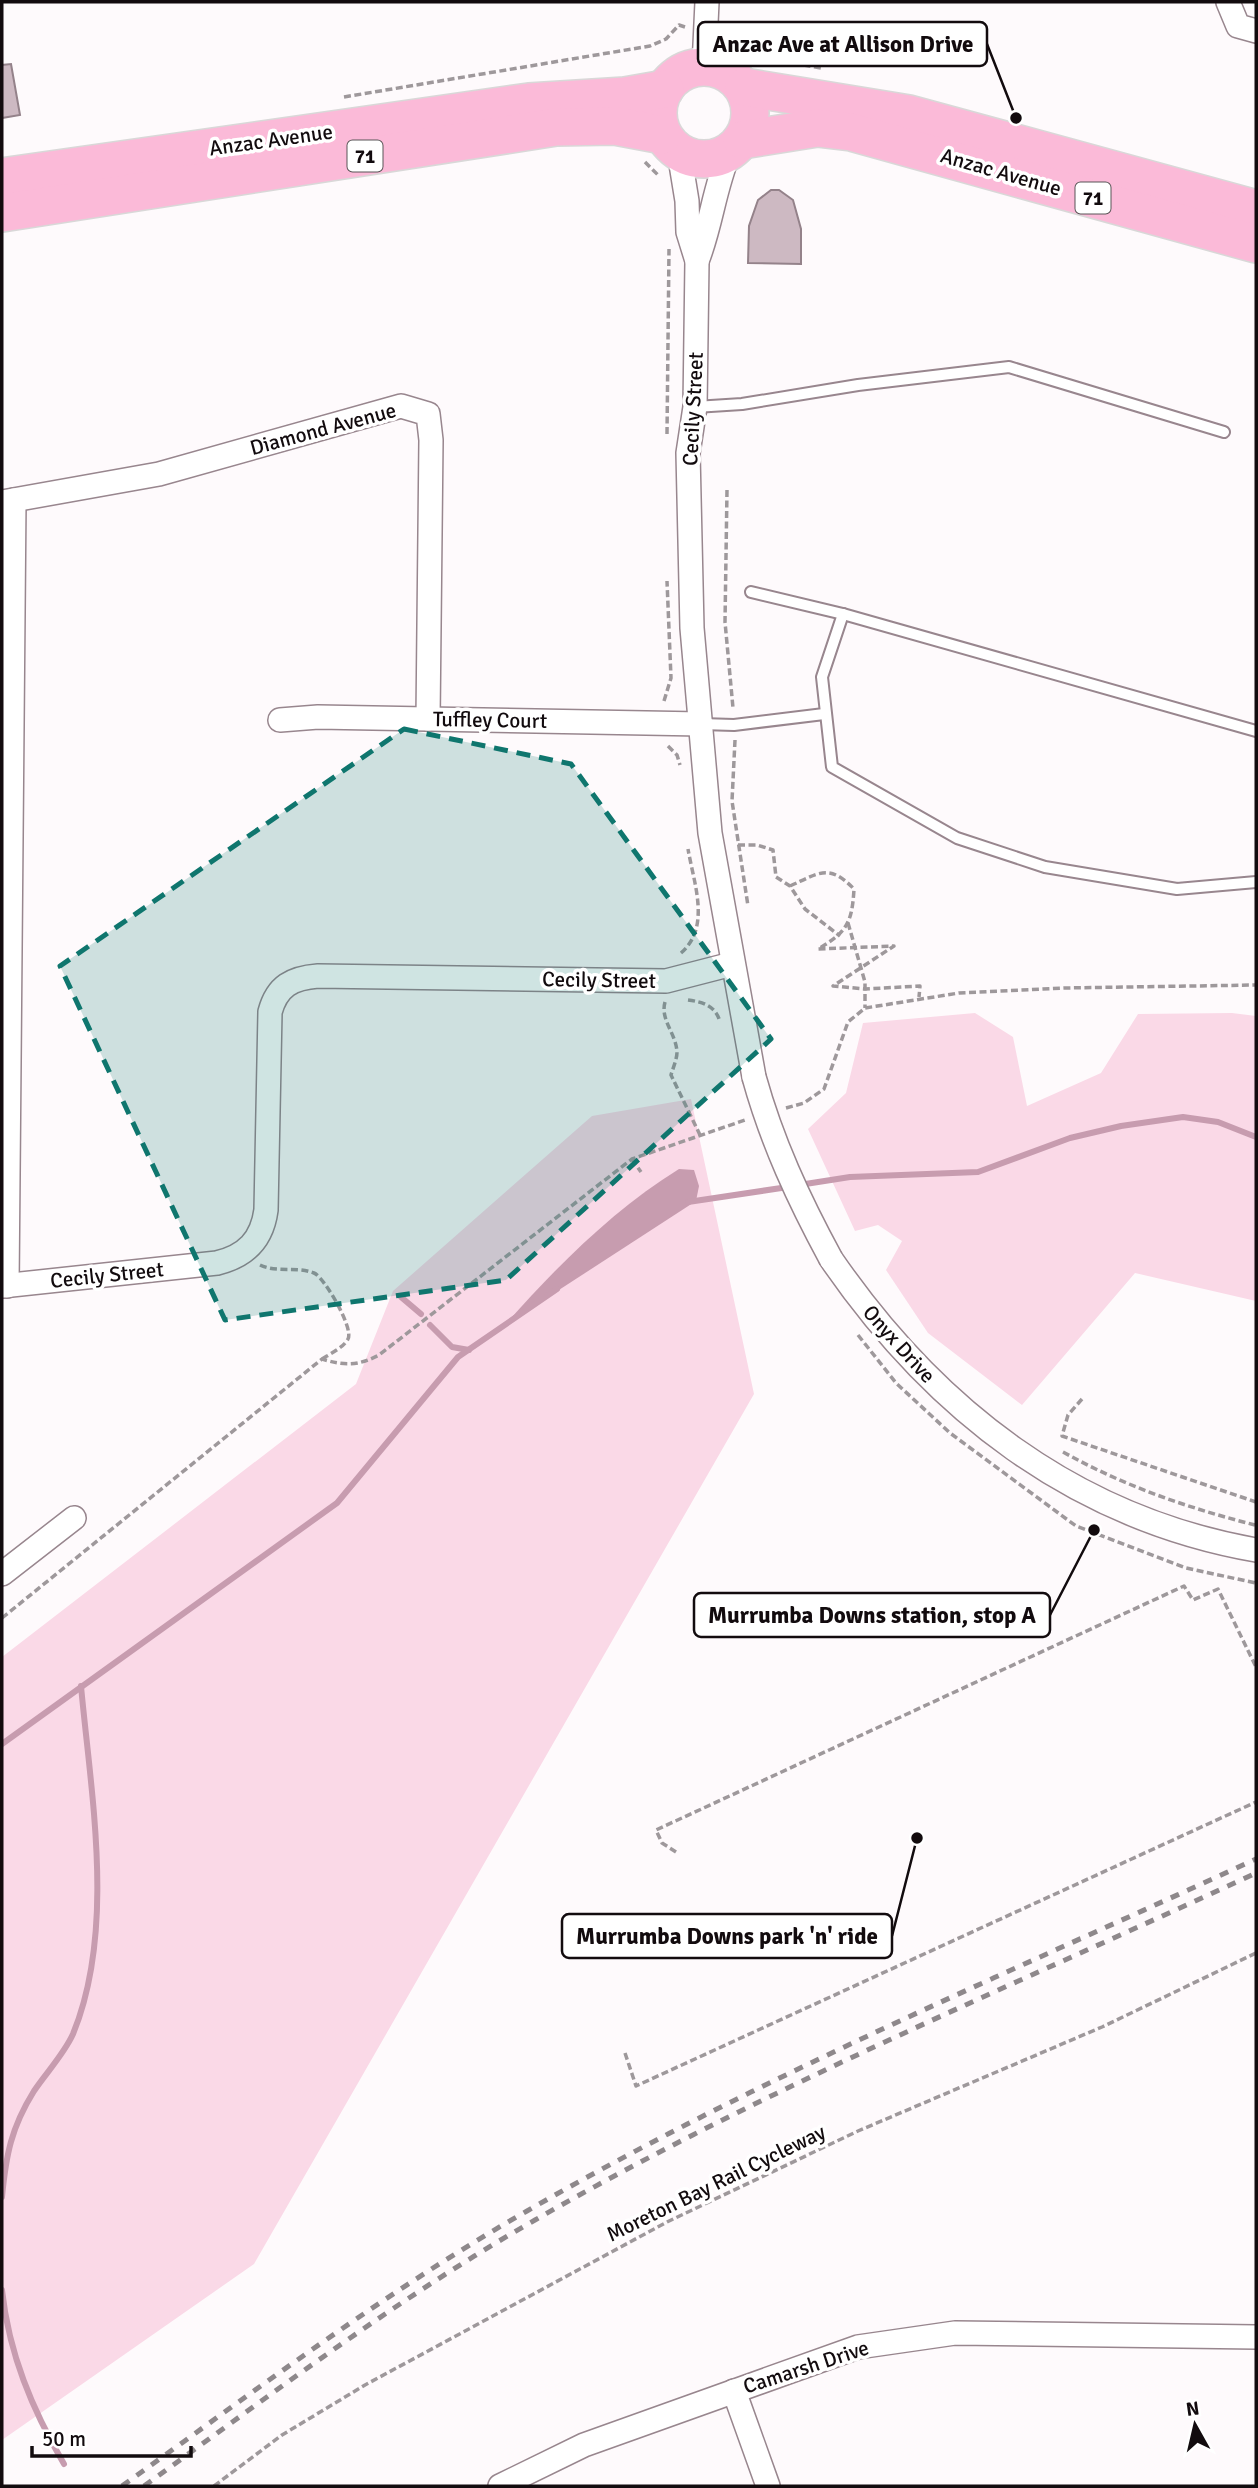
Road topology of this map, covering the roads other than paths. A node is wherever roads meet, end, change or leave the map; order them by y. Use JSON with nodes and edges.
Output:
{"nodes":[{"id":1,"x":707,"y":2,"type":"edge"},
{"id":2,"x":1228,"y":2,"type":"edge"},
{"id":3,"x":1256,"y":31,"type":"edge"},
{"id":4,"x":704,"y":66,"type":"junction"},
{"id":5,"x":744,"y":87,"type":"junction"},
{"id":6,"x":665,"y":89,"type":"junction"},
{"id":7,"x":735,"y":147,"type":"junction"},
{"id":8,"x":661,"y":156,"type":"junction"},
{"id":9,"x":2,"y":177,"type":"edge"},
{"id":10,"x":1256,"y":209,"type":"edge"},
{"id":11,"x":2,"y":213,"type":"edge"},
{"id":12,"x":1256,"y":244,"type":"edge"},
{"id":13,"x":697,"y":261,"type":"junction"},
{"id":14,"x":695,"y":407,"type":"junction"},
{"id":15,"x":1224,"y":432,"type":"dead end"},
{"id":16,"x":8,"y":501,"type":"edge"},
{"id":17,"x":751,"y":592,"type":"dead end"},
{"id":18,"x":843,"y":614,"type":"junction"},
{"id":19,"x":824,"y":714,"type":"junction"},
{"id":20,"x":428,"y":719,"type":"junction"},
{"id":21,"x":280,"y":720,"type":"dead end"},
{"id":22,"x":701,"y":724,"type":"junction"},
{"id":23,"x":1256,"y":731,"type":"edge"},
{"id":24,"x":1256,"y":882,"type":"edge"},
{"id":25,"x":732,"y":964,"type":"junction"},
{"id":26,"x":5,"y":1286,"type":"edge"},
{"id":27,"x":74,"y":1518,"type":"dead end"},
{"id":28,"x":1256,"y":1550,"type":"edge"},
{"id":29,"x":2,"y":1574,"type":"edge"},
{"id":30,"x":1256,"y":2337,"type":"edge"},
{"id":31,"x":734,"y":2390,"type":"junction"},
{"id":32,"x":500,"y":2486,"type":"edge"},
{"id":33,"x":768,"y":2486,"type":"edge"}],
"edges":[{"from":1,"to":4,"type":"street"},
{"from":2,"to":3,"type":"street"},
{"from":4,"to":5,"type":"highway","number":"71"},
{"from":4,"to":6,"type":"highway","number":"71"},
{"from":5,"to":7,"type":"highway"},
{"from":5,"to":10,"type":"highway","name":"Anzac Avenue","number":"71"},
{"from":6,"to":8,"type":"highway"},
{"from":6,"to":9,"type":"highway","name":"Anzac Avenue","number":"71"},
{"from":7,"to":8,"type":"highway","number":"71"},
{"from":7,"to":12,"type":"highway","name":"Anzac Avenue","number":"71"},
{"from":7,"to":13,"type":"street","name":"Cecily Street"},
{"from":8,"to":11,"type":"highway","name":"Anzac Avenue","number":"71"},
{"from":8,"to":13,"type":"street","name":"Cecily Street"},
{"from":13,"to":14,"type":"street","name":"Cecily Street"},
{"from":14,"to":15,"type":"lane"},
{"from":14,"to":22,"type":"street","name":"Cecily Street"},
{"from":16,"to":20,"type":"street","name":"Diamond Avenue"},
{"from":16,"to":26,"type":"street"},
{"from":17,"to":18,"type":"lane"},
{"from":18,"to":19,"type":"lane"},
{"from":18,"to":23,"type":"lane"},
{"from":19,"to":22,"type":"lane"},
{"from":19,"to":24,"type":"lane"},
{"from":20,"to":21,"type":"street","name":"Tuffley Court"},
{"from":20,"to":22,"type":"street","name":"Tuffley Court"},
{"from":22,"to":25,"type":"street","name":"Cecily Street"},
{"from":25,"to":26,"type":"street","name":"Cecily Street"},
{"from":25,"to":28,"type":"street","name":"Onyx Drive","bridge":true},
{"from":27,"to":29,"type":"street"},
{"from":30,"to":31,"type":"street","name":"Camarsh Drive"},
{"from":31,"to":32,"type":"street","name":"Camarsh Drive"},
{"from":31,"to":33,"type":"street"}]}
